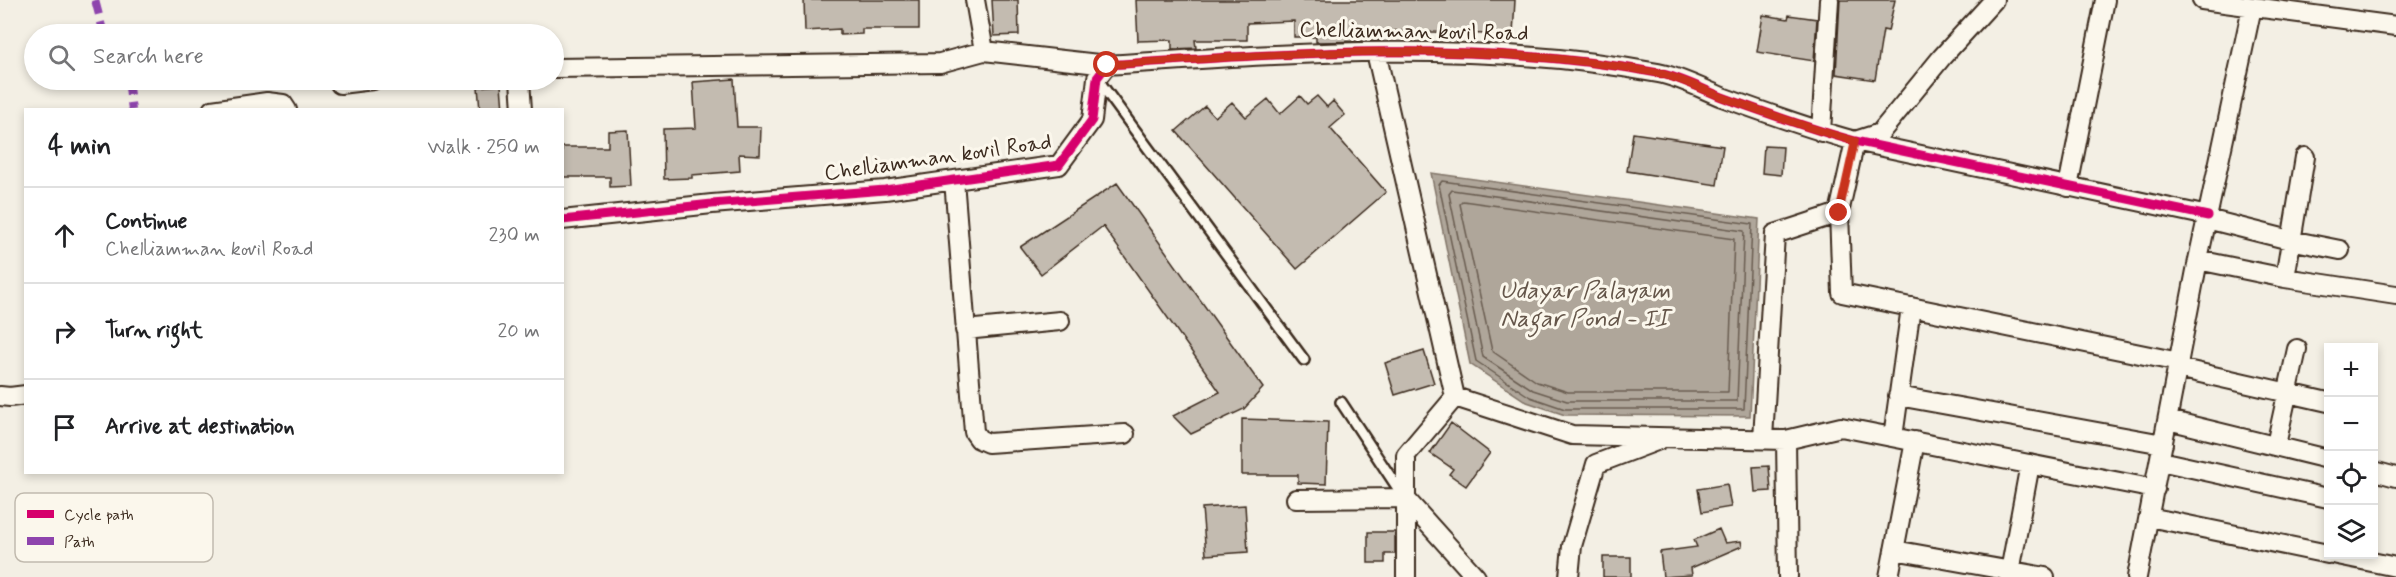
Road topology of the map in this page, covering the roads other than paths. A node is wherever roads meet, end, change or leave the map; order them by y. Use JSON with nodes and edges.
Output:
{"nodes":[{"id":1,"x":975,"y":0,"type":"edge"},
{"id":2,"x":1829,"y":0,"type":"edge"},
{"id":3,"x":1994,"y":0,"type":"edge"},
{"id":4,"x":2105,"y":0,"type":"edge"},
{"id":5,"x":2202,"y":0,"type":"edge"},
{"id":6,"x":2252,"y":7,"type":"junction"},
{"id":7,"x":2396,"y":26,"type":"edge"},
{"id":8,"x":984,"y":51,"type":"junction"},
{"id":9,"x":1376,"y":52,"type":"junction"},
{"id":10,"x":564,"y":68,"type":"edge"},
{"id":11,"x":1102,"y":72,"type":"junction"},
{"id":12,"x":521,"y":90,"type":"edge"},
{"id":13,"x":226,"y":108,"type":"edge"},
{"id":14,"x":286,"y":108,"type":"edge"},
{"id":15,"x":522,"y":108,"type":"edge"},
{"id":16,"x":1821,"y":132,"type":"junction"},
{"id":17,"x":1855,"y":141,"type":"junction"},
{"id":18,"x":2305,"y":157,"type":"dead end"},
{"id":19,"x":954,"y":180,"type":"junction"},
{"id":20,"x":2068,"y":187,"type":"junction"},
{"id":21,"x":1839,"y":213,"type":"junction"},
{"id":22,"x":2208,"y":217,"type":"junction"},
{"id":23,"x":564,"y":220,"type":"edge"},
{"id":24,"x":2290,"y":240,"type":"junction"},
{"id":25,"x":2340,"y":250,"type":"dead end"},
{"id":26,"x":2198,"y":260,"type":"junction"},
{"id":27,"x":2285,"y":278,"type":"junction"},
{"id":28,"x":2396,"y":295,"type":"edge"},
{"id":29,"x":1911,"y":307,"type":"junction"},
{"id":30,"x":1060,"y":321,"type":"dead end"},
{"id":31,"x":965,"y":330,"type":"junction"},
{"id":32,"x":2297,"y":349,"type":"dead end"},
{"id":33,"x":1304,"y":360,"type":"dead end"},
{"id":34,"x":2179,"y":365,"type":"junction"},
{"id":35,"x":2288,"y":393,"type":"junction"},
{"id":36,"x":24,"y":395,"type":"edge"},
{"id":37,"x":0,"y":396,"type":"edge"},
{"id":38,"x":1898,"y":396,"type":"junction"},
{"id":39,"x":1455,"y":398,"type":"junction"},
{"id":40,"x":2324,"y":401,"type":"edge"},
{"id":41,"x":1341,"y":402,"type":"dead end"},
{"id":42,"x":2168,"y":420,"type":"junction"},
{"id":43,"x":1125,"y":434,"type":"dead end"},
{"id":44,"x":1668,"y":437,"type":"junction"},
{"id":45,"x":1893,"y":437,"type":"junction"},
{"id":46,"x":1763,"y":439,"type":"junction"},
{"id":47,"x":1786,"y":440,"type":"junction"},
{"id":48,"x":1915,"y":441,"type":"junction"},
{"id":49,"x":2276,"y":445,"type":"junction"},
{"id":50,"x":2162,"y":453,"type":"junction"},
{"id":51,"x":2324,"y":458,"type":"edge"},
{"id":52,"x":2030,"y":464,"type":"junction"},
{"id":53,"x":2378,"y":472,"type":"edge"},
{"id":54,"x":2396,"y":477,"type":"edge"},
{"id":55,"x":2155,"y":489,"type":"junction"},
{"id":56,"x":2324,"y":497,"type":"edge"},
{"id":57,"x":1405,"y":498,"type":"junction"},
{"id":58,"x":1296,"y":499,"type":"dead end"},
{"id":59,"x":2149,"y":517,"type":"junction"},
{"id":60,"x":1894,"y":550,"type":"junction"},
{"id":61,"x":2324,"y":553,"type":"edge"},
{"id":62,"x":2354,"y":559,"type":"edge"},
{"id":63,"x":2396,"y":567,"type":"edge"},
{"id":64,"x":2010,"y":573,"type":"edge"},
{"id":65,"x":1406,"y":577,"type":"edge"},
{"id":66,"x":1476,"y":577,"type":"edge"},
{"id":67,"x":1569,"y":577,"type":"edge"},
{"id":68,"x":1788,"y":577,"type":"edge"},
{"id":69,"x":1888,"y":577,"type":"edge"},
{"id":70,"x":2045,"y":577,"type":"edge"},
{"id":71,"x":2137,"y":577,"type":"edge"}],
"edges":[{"from":1,"to":8,"type":"street"},
{"from":2,"to":16,"type":"street"},
{"from":3,"to":17,"type":"street"},
{"from":4,"to":20,"type":"street"},
{"from":5,"to":6,"type":"street"},
{"from":6,"to":7,"type":"street"},
{"from":6,"to":22,"type":"street"},
{"from":8,"to":10,"type":"street"},
{"from":8,"to":11,"type":"street"},
{"from":9,"to":11,"type":"street","name":"Chelliamman kovil Road"},
{"from":9,"to":16,"type":"street","name":"Chelliamman kovil Road"},
{"from":9,"to":39,"type":"street"},
{"from":11,"to":19,"type":"street","name":"Chelliamman kovil Road"},
{"from":11,"to":33,"type":"lane"},
{"from":12,"to":15,"type":"street"},
{"from":13,"to":14,"type":"street"},
{"from":16,"to":17,"type":"street","name":"Chelliamman kovil Road"},
{"from":17,"to":20,"type":"street","name":"Chelliamman kovil Road"},
{"from":17,"to":21,"type":"street"},
{"from":18,"to":24,"type":"street"},
{"from":19,"to":23,"type":"street","name":"Chelliamman kovil Road"},
{"from":19,"to":31,"type":"street"},
{"from":20,"to":22,"type":"street","name":"Chelliamman kovil Road"},
{"from":21,"to":29,"type":"street"},
{"from":21,"to":46,"type":"street"},
{"from":22,"to":24,"type":"street","name":"Chelliamman kovil Road"},
{"from":22,"to":26,"type":"street"},
{"from":24,"to":25,"type":"street","name":"Chelliamman kovil Road"},
{"from":24,"to":27,"type":"street"},
{"from":26,"to":27,"type":"street"},
{"from":26,"to":34,"type":"street"},
{"from":27,"to":28,"type":"street"},
{"from":29,"to":34,"type":"street"},
{"from":29,"to":38,"type":"street"},
{"from":30,"to":31,"type":"street"},
{"from":31,"to":43,"type":"street"},
{"from":32,"to":35,"type":"street"},
{"from":34,"to":35,"type":"street"},
{"from":34,"to":42,"type":"street"},
{"from":35,"to":40,"type":"street"},
{"from":35,"to":49,"type":"street"},
{"from":36,"to":37,"type":"street"},
{"from":38,"to":45,"type":"street"},
{"from":38,"to":50,"type":"street"},
{"from":39,"to":44,"type":"street"},
{"from":39,"to":57,"type":"street"},
{"from":41,"to":57,"type":"lane"},
{"from":42,"to":49,"type":"street"},
{"from":42,"to":50,"type":"street"},
{"from":44,"to":46,"type":"street"},
{"from":44,"to":67,"type":"street"},
{"from":45,"to":47,"type":"street"},
{"from":45,"to":48,"type":"street"},
{"from":46,"to":47,"type":"street"},
{"from":47,"to":68,"type":"street"},
{"from":48,"to":52,"type":"street"},
{"from":48,"to":60,"type":"street"},
{"from":49,"to":51,"type":"street"},
{"from":50,"to":55,"type":"street"},
{"from":50,"to":56,"type":"street"},
{"from":52,"to":55,"type":"street"},
{"from":52,"to":64,"type":"street"},
{"from":53,"to":54,"type":"street"},
{"from":55,"to":59,"type":"street"},
{"from":57,"to":58,"type":"street"},
{"from":57,"to":65,"type":"street"},
{"from":57,"to":66,"type":"street"},
{"from":59,"to":61,"type":"street"},
{"from":59,"to":71,"type":"street"},
{"from":60,"to":64,"type":"street"},
{"from":60,"to":69,"type":"street"},
{"from":62,"to":63,"type":"street"},
{"from":64,"to":70,"type":"street"}]}
